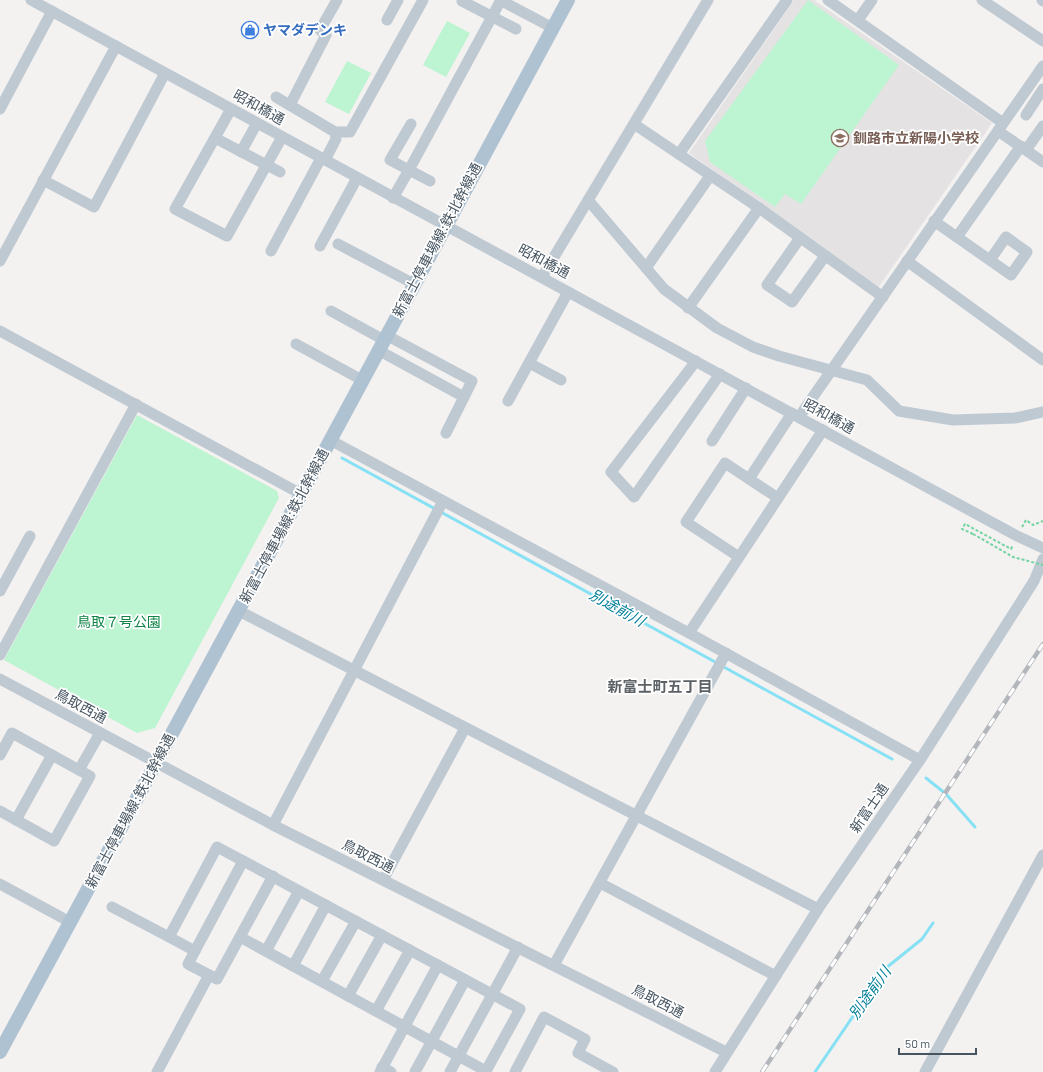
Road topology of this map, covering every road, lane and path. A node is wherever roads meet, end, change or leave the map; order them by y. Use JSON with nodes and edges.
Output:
{"nodes":[{"id":1,"x":31,"y":0,"type":"edge"},
{"id":2,"x":337,"y":0,"type":"edge"},
{"id":3,"x":398,"y":0,"type":"edge"},
{"id":4,"x":423,"y":0,"type":"edge"},
{"id":5,"x":501,"y":0,"type":"edge"},
{"id":6,"x":568,"y":0,"type":"edge"},
{"id":7,"x":708,"y":0,"type":"edge"},
{"id":8,"x":787,"y":0,"type":"edge"},
{"id":9,"x":828,"y":0,"type":"edge"},
{"id":10,"x":872,"y":0,"type":"edge"},
{"id":11,"x":982,"y":0,"type":"edge"},
{"id":12,"x":462,"y":1,"type":"edge"},
{"id":13,"x":52,"y":11,"type":"junction"},
{"id":14,"x":492,"y":16,"type":"junction"},
{"id":15,"x":387,"y":20,"type":"dead end"},
{"id":16,"x":858,"y":20,"type":"junction"},
{"id":17,"x":553,"y":28,"type":"junction"},
{"id":18,"x":516,"y":29,"type":"dead end"},
{"id":19,"x":1043,"y":41,"type":"edge"},
{"id":20,"x":116,"y":46,"type":"junction"},
{"id":21,"x":1043,"y":66,"type":"edge"},
{"id":22,"x":165,"y":73,"type":"junction"},
{"id":23,"x":1043,"y":89,"type":"edge"},
{"id":24,"x":276,"y":97,"type":"dead end"},
{"id":25,"x":290,"y":105,"type":"junction"},
{"id":26,"x":0,"y":109,"type":"edge"},
{"id":27,"x":231,"y":109,"type":"junction"},
{"id":28,"x":1026,"y":115,"type":"dead end"},
{"id":29,"x":257,"y":123,"type":"junction"},
{"id":30,"x":411,"y":124,"type":"dead end"},
{"id":31,"x":634,"y":124,"type":"junction"},
{"id":32,"x":1043,"y":126,"type":"edge"},
{"id":33,"x":1001,"y":127,"type":"junction"},
{"id":34,"x":335,"y":132,"type":"junction"},
{"id":35,"x":282,"y":137,"type":"junction"},
{"id":36,"x":215,"y":138,"type":"junction"},
{"id":37,"x":1024,"y":148,"type":"junction"},
{"id":38,"x":241,"y":152,"type":"junction"},
{"id":39,"x":679,"y":154,"type":"junction"},
{"id":40,"x":323,"y":159,"type":"junction"},
{"id":41,"x":1043,"y":162,"type":"edge"},
{"id":42,"x":266,"y":165,"type":"junction"},
{"id":43,"x":409,"y":170,"type":"junction"},
{"id":44,"x":280,"y":172,"type":"dead end"},
{"id":45,"x":710,"y":176,"type":"junction"},
{"id":46,"x":357,"y":178,"type":"junction"},
{"id":47,"x":43,"y":180,"type":"junction"},
{"id":48,"x":430,"y":181,"type":"dead end"},
{"id":49,"x":393,"y":198,"type":"junction"},
{"id":50,"x":588,"y":200,"type":"junction"},
{"id":51,"x":759,"y":208,"type":"junction"},
{"id":52,"x":934,"y":221,"type":"junction"},
{"id":53,"x":445,"y":226,"type":"junction"},
{"id":54,"x":800,"y":238,"type":"junction"},
{"id":55,"x":957,"y":238,"type":"junction"},
{"id":56,"x":338,"y":244,"type":"dead end"},
{"id":57,"x":320,"y":246,"type":"dead end"},
{"id":58,"x":271,"y":251,"type":"dead end"},
{"id":59,"x":825,"y":256,"type":"junction"},
{"id":60,"x":990,"y":260,"type":"dead end"},
{"id":61,"x":0,"y":261,"type":"edge"},
{"id":62,"x":907,"y":261,"type":"junction"},
{"id":63,"x":646,"y":268,"type":"junction"},
{"id":64,"x":542,"y":277,"type":"junction"},
{"id":65,"x":414,"y":284,"type":"junction"},
{"id":66,"x":568,"y":292,"type":"junction"},
{"id":67,"x":883,"y":297,"type":"junction"},
{"id":68,"x":688,"y":308,"type":"junction"},
{"id":69,"x":331,"y":311,"type":"dead end"},
{"id":70,"x":0,"y":331,"type":"edge"},
{"id":71,"x":383,"y":342,"type":"junction"},
{"id":72,"x":296,"y":344,"type":"dead end"},
{"id":73,"x":1043,"y":360,"type":"edge"},
{"id":74,"x":696,"y":361,"type":"junction"},
{"id":75,"x":529,"y":363,"type":"junction"},
{"id":76,"x":831,"y":370,"type":"junction"},
{"id":77,"x":720,"y":374,"type":"junction"},
{"id":78,"x":362,"y":380,"type":"junction"},
{"id":79,"x":561,"y":380,"type":"dead end"},
{"id":80,"x":746,"y":388,"type":"junction"},
{"id":81,"x":464,"y":398,"type":"junction"},
{"id":82,"x":508,"y":401,"type":"dead end"},
{"id":83,"x":136,"y":404,"type":"junction"},
{"id":84,"x":1043,"y":412,"type":"edge"},
{"id":85,"x":795,"y":415,"type":"junction"},
{"id":86,"x":823,"y":430,"type":"junction"},
{"id":87,"x":446,"y":433,"type":"dead end"},
{"id":88,"x":330,"y":440,"type":"junction"},
{"id":89,"x":712,"y":441,"type":"dead end"},
{"id":90,"x":749,"y":479,"type":"junction"},
{"id":91,"x":301,"y":494,"type":"junction"},
{"id":92,"x":778,"y":498,"type":"junction"},
{"id":93,"x":443,"y":501,"type":"junction"},
{"id":94,"x":972,"y":534,"type":"dead end"},
{"id":95,"x":30,"y":536,"type":"dead end"},
{"id":96,"x":1043,"y":548,"type":"edge"},
{"id":97,"x":740,"y":558,"type":"junction"},
{"id":98,"x":1043,"y":559,"type":"edge"},
{"id":99,"x":1043,"y":565,"type":"edge"},
{"id":100,"x":0,"y":591,"type":"edge"},
{"id":101,"x":239,"y":611,"type":"junction"},
{"id":102,"x":689,"y":633,"type":"junction"},
{"id":103,"x":726,"y":653,"type":"junction"},
{"id":104,"x":0,"y":655,"type":"edge"},
{"id":105,"x":354,"y":671,"type":"junction"},
{"id":106,"x":0,"y":679,"type":"edge"},
{"id":107,"x":465,"y":728,"type":"junction"},
{"id":108,"x":100,"y":733,"type":"junction"},
{"id":109,"x":0,"y":755,"type":"edge"},
{"id":110,"x":52,"y":755,"type":"junction"},
{"id":111,"x":920,"y":760,"type":"junction"},
{"id":112,"x":156,"y":763,"type":"junction"},
{"id":113,"x":79,"y":770,"type":"junction"},
{"id":114,"x":0,"y":811,"type":"edge"},
{"id":115,"x":637,"y":816,"type":"junction"},
{"id":116,"x":16,"y":820,"type":"junction"},
{"id":117,"x":273,"y":825,"type":"junction"},
{"id":118,"x":1043,"y":855,"type":"edge"},
{"id":119,"x":243,"y":861,"type":"junction"},
{"id":120,"x":272,"y":876,"type":"junction"},
{"id":121,"x":382,"y":880,"type":"junction"},
{"id":122,"x":600,"y":883,"type":"junction"},
{"id":123,"x":0,"y":884,"type":"edge"},
{"id":124,"x":299,"y":891,"type":"junction"},
{"id":125,"x":326,"y":905,"type":"junction"},
{"id":126,"x":112,"y":907,"type":"dead end"},
{"id":127,"x":818,"y":909,"type":"junction"},
{"id":128,"x":356,"y":921,"type":"junction"},
{"id":129,"x":70,"y":922,"type":"junction"},
{"id":130,"x":382,"y":935,"type":"junction"},
{"id":131,"x":169,"y":937,"type":"junction"},
{"id":132,"x":240,"y":937,"type":"junction"},
{"id":133,"x":518,"y":947,"type":"junction"},
{"id":134,"x":410,"y":950,"type":"junction"},
{"id":135,"x":195,"y":951,"type":"junction"},
{"id":136,"x":266,"y":951,"type":"junction"},
{"id":137,"x":438,"y":965,"type":"junction"},
{"id":138,"x":293,"y":966,"type":"junction"},
{"id":139,"x":554,"y":966,"type":"junction"},
{"id":140,"x":209,"y":975,"type":"junction"},
{"id":141,"x":776,"y":976,"type":"junction"},
{"id":142,"x":465,"y":980,"type":"junction"},
{"id":143,"x":322,"y":981,"type":"junction"},
{"id":144,"x":492,"y":994,"type":"junction"},
{"id":145,"x":348,"y":996,"type":"junction"},
{"id":146,"x":376,"y":1011,"type":"junction"},
{"id":147,"x":404,"y":1026,"type":"junction"},
{"id":148,"x":432,"y":1041,"type":"junction"},
{"id":149,"x":0,"y":1052,"type":"edge"},
{"id":150,"x":726,"y":1052,"type":"junction"},
{"id":151,"x":458,"y":1056,"type":"junction"},
{"id":152,"x":385,"y":1070,"type":"edge"},
{"id":153,"x":157,"y":1072,"type":"edge"},
{"id":154,"x":415,"y":1072,"type":"edge"},
{"id":155,"x":450,"y":1072,"type":"edge"},
{"id":156,"x":514,"y":1072,"type":"edge"},
{"id":157,"x":613,"y":1072,"type":"edge"},
{"id":158,"x":715,"y":1072,"type":"edge"},
{"id":159,"x":925,"y":1072,"type":"edge"}],
"edges":[{"from":1,"to":13,"type":"street","name":"昭和橋通"},
{"from":2,"to":25,"type":"street"},
{"from":3,"to":15,"type":"street"},
{"from":4,"to":34,"type":"street"},
{"from":5,"to":14,"type":"street"},
{"from":5,"to":17,"type":"street"},
{"from":6,"to":17,"type":"main road","name":"新富士停車場線:鉄北幹線通"},
{"from":7,"to":31,"type":"street"},
{"from":8,"to":39,"type":"street"},
{"from":9,"to":16,"type":"street"},
{"from":10,"to":16,"type":"street"},
{"from":11,"to":19,"type":"street"},
{"from":12,"to":14,"type":"street"},
{"from":13,"to":20,"type":"street","name":"昭和橋通"},
{"from":13,"to":26,"type":"street"},
{"from":14,"to":18,"type":"street"},
{"from":14,"to":43,"type":"street"},
{"from":16,"to":33,"type":"street"},
{"from":17,"to":53,"type":"main road","name":"新富士停車場線:鉄北幹線通"},
{"from":20,"to":22,"type":"street","name":"昭和橋通"},
{"from":20,"to":47,"type":"street"},
{"from":21,"to":33,"type":"street"},
{"from":22,"to":27,"type":"street","name":"昭和橋通"},
{"from":22,"to":47,"type":"street"},
{"from":23,"to":28,"type":"street"},
{"from":24,"to":25,"type":"street"},
{"from":25,"to":34,"type":"street"},
{"from":27,"to":29,"type":"street","name":"昭和橋通"},
{"from":27,"to":36,"type":"street"},
{"from":29,"to":35,"type":"street","name":"昭和橋通"},
{"from":29,"to":38,"type":"street"},
{"from":30,"to":43,"type":"street"},
{"from":31,"to":39,"type":"street"},
{"from":31,"to":50,"type":"street"},
{"from":32,"to":37,"type":"street"},
{"from":33,"to":37,"type":"street"},
{"from":33,"to":52,"type":"street"},
{"from":34,"to":40,"type":"street"},
{"from":35,"to":40,"type":"street","name":"昭和橋通"},
{"from":35,"to":42,"type":"street"},
{"from":36,"to":38,"type":"street"},
{"from":36,"to":42,"type":"street"},
{"from":37,"to":41,"type":"street"},
{"from":37,"to":55,"type":"street"},
{"from":38,"to":42,"type":"street"},
{"from":39,"to":45,"type":"street"},
{"from":40,"to":46,"type":"street","name":"昭和橋通"},
{"from":40,"to":58,"type":"street"},
{"from":42,"to":44,"type":"street"},
{"from":43,"to":48,"type":"street"},
{"from":43,"to":49,"type":"street"},
{"from":45,"to":51,"type":"street"},
{"from":45,"to":63,"type":"street"},
{"from":46,"to":49,"type":"street","name":"昭和橋通"},
{"from":46,"to":57,"type":"street"},
{"from":47,"to":61,"type":"street"},
{"from":49,"to":53,"type":"street","name":"昭和橋通"},
{"from":50,"to":63,"type":"street"},
{"from":50,"to":64,"type":"street"},
{"from":51,"to":54,"type":"street"},
{"from":51,"to":68,"type":"street"},
{"from":52,"to":55,"type":"street"},
{"from":52,"to":62,"type":"street"},
{"from":53,"to":64,"type":"street","name":"昭和橋通"},
{"from":53,"to":65,"type":"main road","name":"新富士停車場線:鉄北幹線通"},
{"from":54,"to":59,"type":"street"},
{"from":54,"to":59,"type":"street"},
{"from":55,"to":60,"type":"street"},
{"from":56,"to":65,"type":"street"},
{"from":59,"to":67,"type":"street"},
{"from":62,"to":67,"type":"street"},
{"from":62,"to":73,"type":"street"},
{"from":63,"to":68,"type":"street"},
{"from":64,"to":66,"type":"street","name":"昭和橋通"},
{"from":65,"to":71,"type":"main road","name":"新富士停車場線:鉄北幹線通"},
{"from":66,"to":74,"type":"street","name":"昭和橋通"},
{"from":66,"to":75,"type":"street"},
{"from":67,"to":76,"type":"street"},
{"from":68,"to":76,"type":"street"},
{"from":69,"to":71,"type":"street"},
{"from":70,"to":83,"type":"street"},
{"from":71,"to":78,"type":"main road","name":"新富士停車場線:鉄北幹線通"},
{"from":71,"to":81,"type":"street"},
{"from":71,"to":81,"type":"street"},
{"from":72,"to":78,"type":"street"},
{"from":74,"to":77,"type":"street","name":"昭和橋通"},
{"from":74,"to":77,"type":"street"},
{"from":75,"to":79,"type":"street"},
{"from":75,"to":82,"type":"street"},
{"from":76,"to":84,"type":"street"},
{"from":76,"to":85,"type":"street"},
{"from":77,"to":80,"type":"street","name":"昭和橋通"},
{"from":78,"to":88,"type":"main road","name":"新富士停車場線:鉄北幹線通"},
{"from":80,"to":85,"type":"street","name":"昭和橋通"},
{"from":80,"to":89,"type":"street"},
{"from":81,"to":87,"type":"street"},
{"from":83,"to":91,"type":"street"},
{"from":83,"to":104,"type":"street"},
{"from":85,"to":86,"type":"street","name":"昭和橋通"},
{"from":85,"to":90,"type":"street"},
{"from":86,"to":92,"type":"street"},
{"from":86,"to":96,"type":"street","name":"昭和橋通"},
{"from":88,"to":91,"type":"main road","name":"新富士停車場線:鉄北幹線通"},
{"from":88,"to":93,"type":"street"},
{"from":90,"to":92,"type":"street"},
{"from":90,"to":97,"type":"street"},
{"from":91,"to":101,"type":"main road","name":"新富士停車場線:鉄北幹線通"},
{"from":92,"to":97,"type":"street"},
{"from":93,"to":102,"type":"street"},
{"from":93,"to":105,"type":"street"},
{"from":94,"to":99,"type":"path","bridge":true},
{"from":95,"to":100,"type":"street"},
{"from":97,"to":102,"type":"street"},
{"from":98,"to":111,"type":"street","name":"新富士通"},
{"from":101,"to":105,"type":"street"},
{"from":101,"to":112,"type":"main road","name":"新富士停車場線:鉄北幹線通"},
{"from":102,"to":103,"type":"street"},
{"from":103,"to":111,"type":"street"},
{"from":103,"to":115,"type":"street"},
{"from":105,"to":107,"type":"street"},
{"from":105,"to":117,"type":"street"},
{"from":106,"to":108,"type":"street","name":"鳥取西通"},
{"from":107,"to":115,"type":"street"},
{"from":107,"to":121,"type":"street"},
{"from":108,"to":112,"type":"street","name":"鳥取西通"},
{"from":108,"to":113,"type":"street"},
{"from":109,"to":110,"type":"street"},
{"from":110,"to":113,"type":"street"},
{"from":110,"to":116,"type":"street"},
{"from":111,"to":127,"type":"street","name":"新富士通"},
{"from":112,"to":117,"type":"street","name":"鳥取西通"},
{"from":112,"to":129,"type":"main road","name":"新富士停車場線:鉄北幹線通"},
{"from":113,"to":116,"type":"street"},
{"from":114,"to":116,"type":"street"},
{"from":115,"to":122,"type":"street"},
{"from":115,"to":127,"type":"street"},
{"from":117,"to":121,"type":"street","name":"鳥取西通"},
{"from":118,"to":159,"type":"street"},
{"from":119,"to":120,"type":"street"},
{"from":119,"to":131,"type":"street"},
{"from":119,"to":135,"type":"street"},
{"from":120,"to":124,"type":"street"},
{"from":120,"to":132,"type":"street"},
{"from":121,"to":133,"type":"street","name":"鳥取西通"},
{"from":122,"to":139,"type":"street"},
{"from":122,"to":141,"type":"street"},
{"from":123,"to":129,"type":"street"},
{"from":124,"to":125,"type":"street"},
{"from":124,"to":136,"type":"street"},
{"from":125,"to":128,"type":"street"},
{"from":125,"to":138,"type":"street"},
{"from":126,"to":131,"type":"street"},
{"from":127,"to":141,"type":"street","name":"新富士通"},
{"from":128,"to":130,"type":"street"},
{"from":128,"to":143,"type":"street"},
{"from":129,"to":149,"type":"main road","name":"新富士停車場線:鉄北幹線通"},
{"from":130,"to":134,"type":"street"},
{"from":130,"to":145,"type":"street"},
{"from":131,"to":135,"type":"street"},
{"from":132,"to":136,"type":"street"},
{"from":132,"to":140,"type":"street"},
{"from":133,"to":139,"type":"street","name":"鳥取西通"},
{"from":133,"to":144,"type":"street"},
{"from":134,"to":137,"type":"street"},
{"from":134,"to":146,"type":"street"},
{"from":135,"to":140,"type":"street"},
{"from":136,"to":138,"type":"street"},
{"from":137,"to":142,"type":"street"},
{"from":137,"to":147,"type":"street"},
{"from":138,"to":143,"type":"street"},
{"from":139,"to":150,"type":"street","name":"鳥取西通"},
{"from":140,"to":153,"type":"street"},
{"from":141,"to":150,"type":"street","name":"新富士通"},
{"from":142,"to":144,"type":"street"},
{"from":142,"to":148,"type":"street"},
{"from":143,"to":145,"type":"street"},
{"from":144,"to":151,"type":"street"},
{"from":144,"to":151,"type":"street"},
{"from":145,"to":146,"type":"street"},
{"from":146,"to":147,"type":"street"},
{"from":147,"to":148,"type":"street"},
{"from":147,"to":152,"type":"street"},
{"from":148,"to":151,"type":"street"},
{"from":148,"to":154,"type":"street"},
{"from":150,"to":158,"type":"street","name":"新富士通"},
{"from":151,"to":155,"type":"street"},
{"from":156,"to":157,"type":"street"}]}
